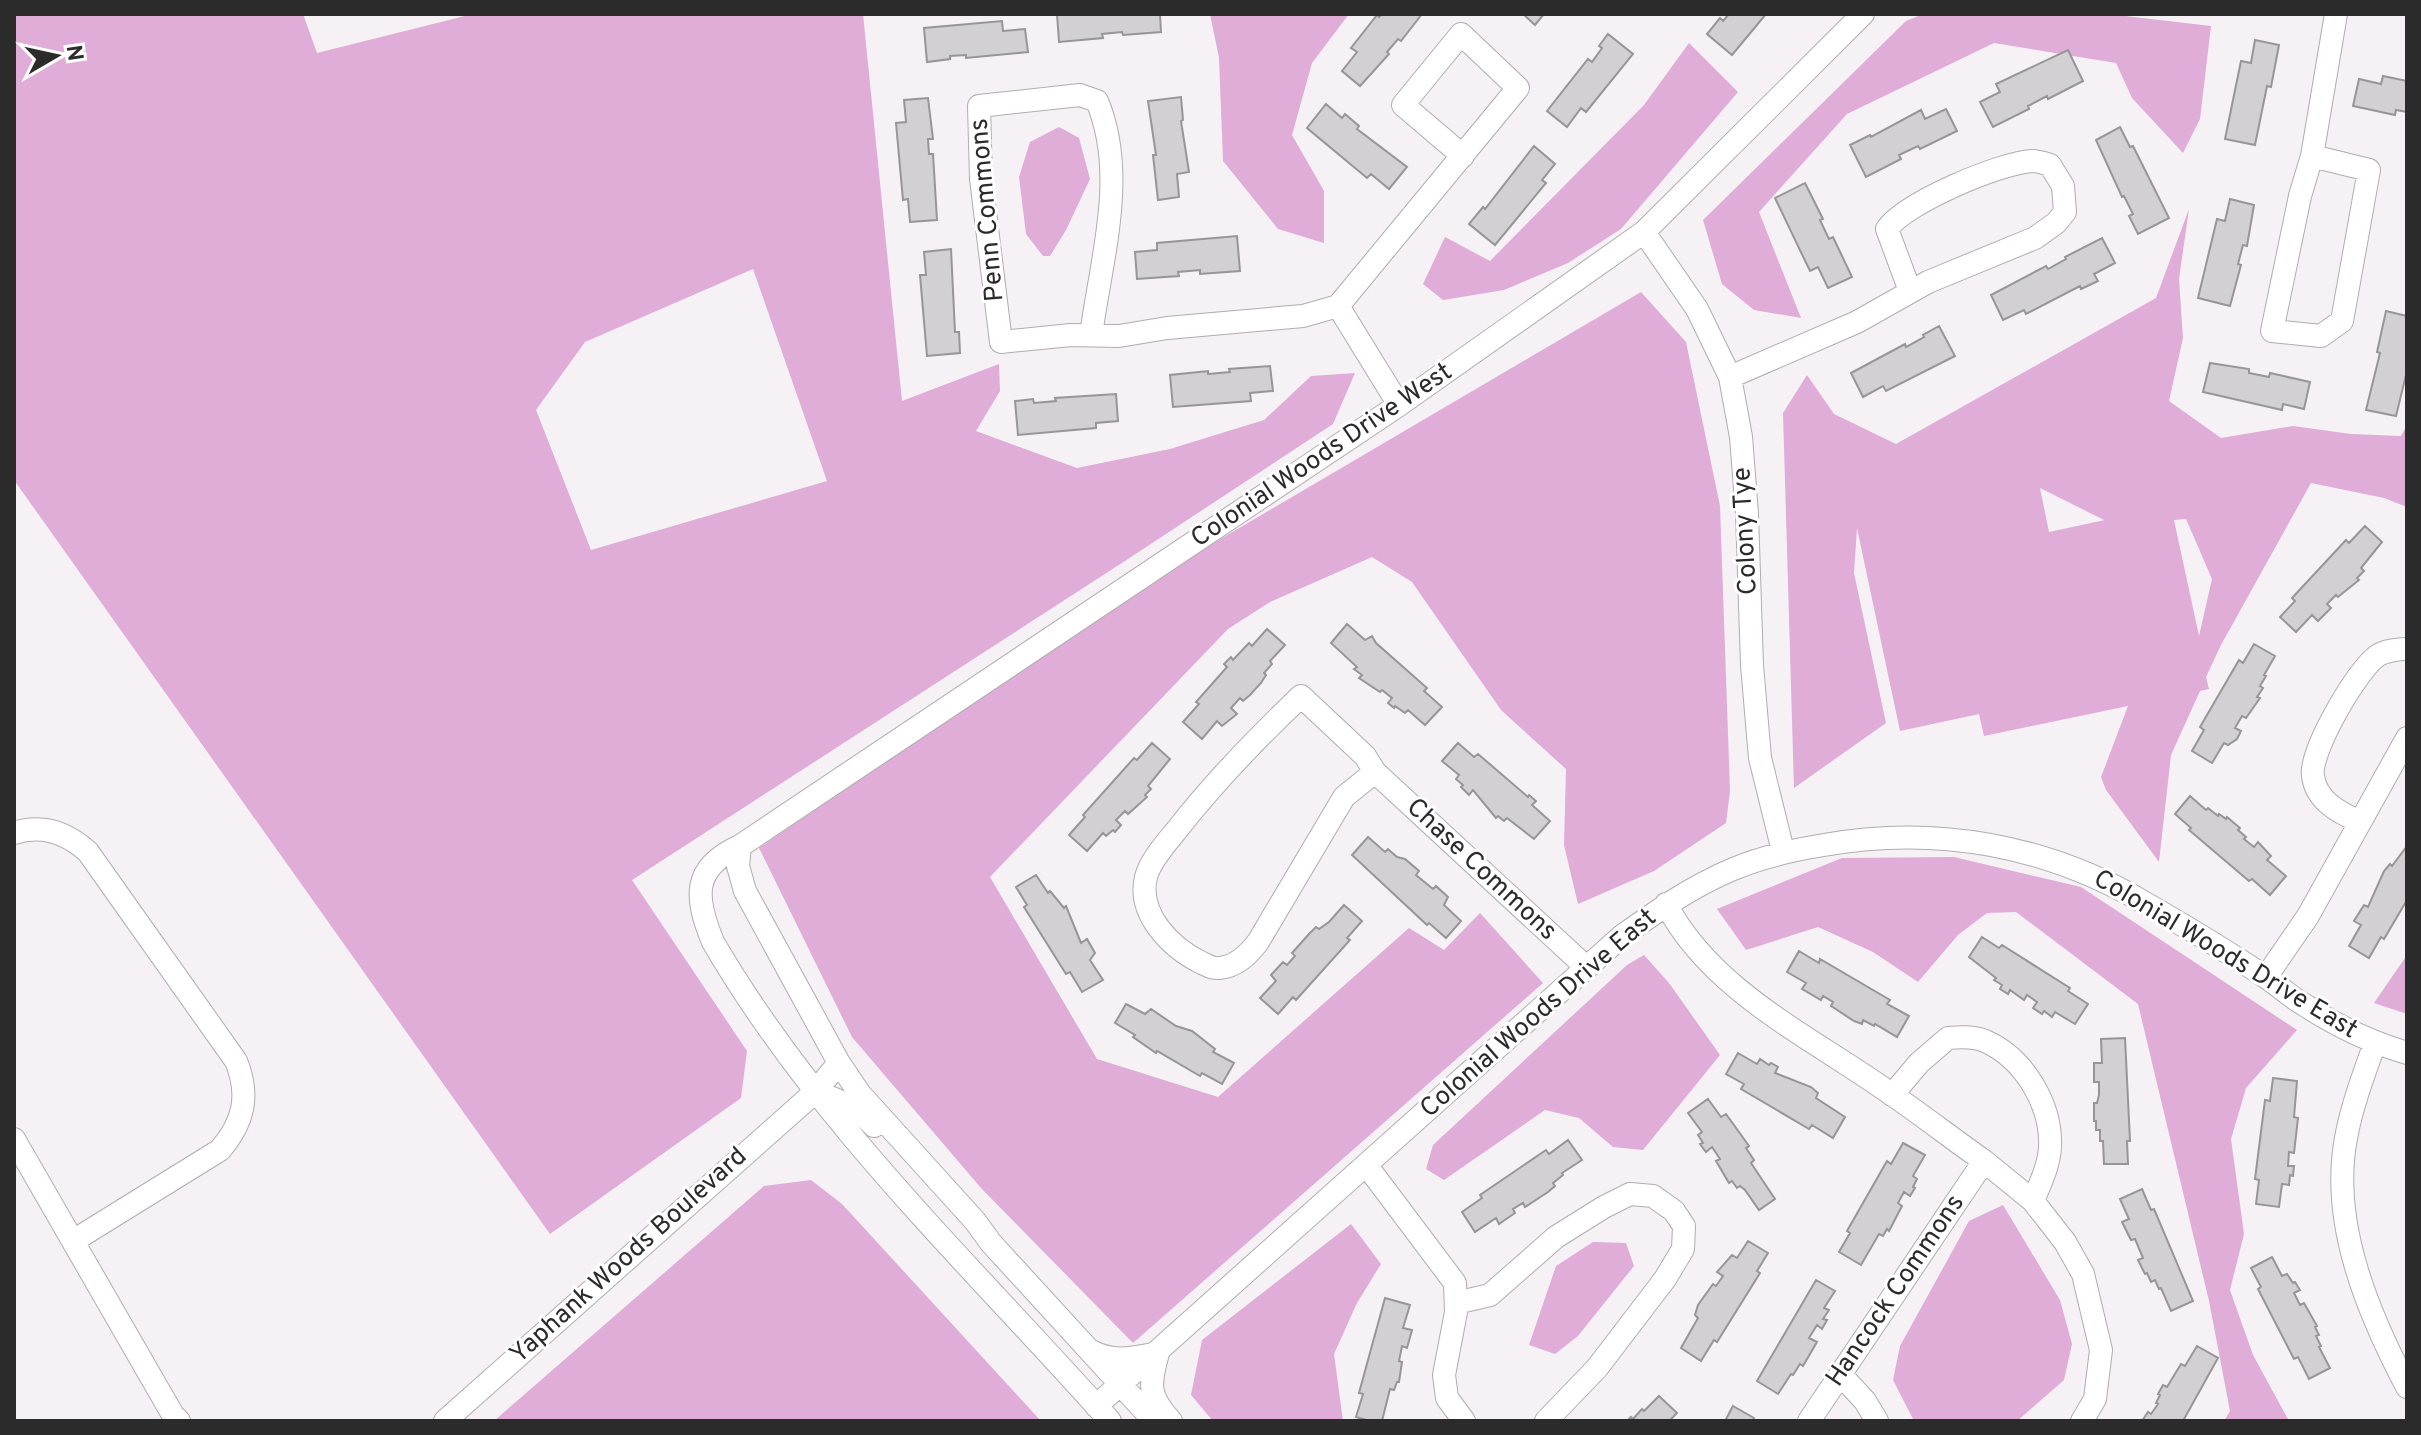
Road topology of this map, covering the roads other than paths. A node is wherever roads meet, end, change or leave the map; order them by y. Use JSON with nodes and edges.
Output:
{"nodes":[{"id":1,"x":1863,"y":14,"type":"edge"},
{"id":2,"x":2336,"y":14,"type":"edge"},
{"id":3,"x":1463,"y":156,"type":"junction"},
{"id":4,"x":2312,"y":156,"type":"junction"},
{"id":5,"x":1644,"y":232,"type":"junction"},
{"id":6,"x":1910,"y":291,"type":"junction"},
{"id":7,"x":1338,"y":306,"type":"junction"},
{"id":8,"x":1091,"y":335,"type":"junction"},
{"id":9,"x":1730,"y":377,"type":"junction"},
{"id":10,"x":1399,"y":405,"type":"junction"},
{"id":11,"x":2407,"y":649,"type":"edge"},
{"id":12,"x":2407,"y":738,"type":"edge"},
{"id":13,"x":1375,"y":772,"type":"junction"},
{"id":14,"x":2360,"y":822,"type":"junction"},
{"id":15,"x":14,"y":833,"type":"edge"},
{"id":16,"x":740,"y":846,"type":"junction"},
{"id":17,"x":1783,"y":851,"type":"junction"},
{"id":18,"x":1666,"y":904,"type":"junction"},
{"id":19,"x":1587,"y":968,"type":"junction"},
{"id":20,"x":2266,"y":977,"type":"junction"},
{"id":21,"x":2375,"y":1043,"type":"junction"},
{"id":22,"x":2407,"y":1053,"type":"edge"},
{"id":23,"x":839,"y":1063,"type":"junction"},
{"id":24,"x":814,"y":1093,"type":"junction"},
{"id":25,"x":1892,"y":1095,"type":"junction"},
{"id":26,"x":14,"y":1139,"type":"edge"},
{"id":27,"x":1984,"y":1161,"type":"junction"},
{"id":28,"x":1367,"y":1166,"type":"junction"},
{"id":29,"x":2033,"y":1201,"type":"junction"},
{"id":30,"x":73,"y":1241,"type":"junction"},
{"id":31,"x":991,"y":1243,"type":"junction"},
{"id":32,"x":1456,"y":1303,"type":"junction"},
{"id":33,"x":2397,"y":1348,"type":"edge"},
{"id":34,"x":1090,"y":1350,"type":"junction"},
{"id":35,"x":1158,"y":1353,"type":"junction"},
{"id":36,"x":1841,"y":1375,"type":"junction"},
{"id":37,"x":1121,"y":1385,"type":"junction"},
{"id":38,"x":2407,"y":1387,"type":"edge"},
{"id":39,"x":1103,"y":1414,"type":"edge"},
{"id":40,"x":173,"y":1419,"type":"edge"},
{"id":41,"x":445,"y":1421,"type":"edge"},
{"id":42,"x":1154,"y":1421,"type":"edge"},
{"id":43,"x":1171,"y":1421,"type":"edge"},
{"id":44,"x":1464,"y":1421,"type":"edge"},
{"id":45,"x":1546,"y":1421,"type":"edge"},
{"id":46,"x":1809,"y":1421,"type":"edge"},
{"id":47,"x":1877,"y":1421,"type":"edge"},
{"id":48,"x":2082,"y":1421,"type":"edge"}],
"edges":[{"from":1,"to":5,"type":"street","name":"Colonial Woods Drive West"},
{"from":2,"to":4,"type":"street"},
{"from":3,"to":3,"type":"street"},
{"from":3,"to":7,"type":"street"},
{"from":4,"to":4,"type":"street"},
{"from":5,"to":9,"type":"street","name":"Colony Tye"},
{"from":5,"to":10,"type":"street","name":"Colonial Woods Drive West"},
{"from":6,"to":6,"type":"street"},
{"from":6,"to":9,"type":"street"},
{"from":7,"to":8,"type":"street","name":"Penn Commons"},
{"from":7,"to":10,"type":"street"},
{"from":8,"to":8,"type":"street","name":"Penn Commons"},
{"from":9,"to":17,"type":"street","name":"Colony Tye"},
{"from":10,"to":16,"type":"street","name":"Colonial Woods Drive West"},
{"from":11,"to":14,"type":"street"},
{"from":12,"to":14,"type":"street"},
{"from":13,"to":13,"type":"street","name":"Chase Commons"},
{"from":13,"to":19,"type":"street","name":"Chase Commons"},
{"from":14,"to":20,"type":"street"},
{"from":15,"to":30,"type":"street"},
{"from":16,"to":23,"type":"street"},
{"from":16,"to":24,"type":"street"},
{"from":17,"to":18,"type":"street","name":"Colonial Woods Drive East"},
{"from":17,"to":20,"type":"street","name":"Colonial Woods Drive East"},
{"from":18,"to":19,"type":"street","name":"Colonial Woods Drive East"},
{"from":18,"to":25,"type":"street"},
{"from":19,"to":28,"type":"street","name":"Colonial Woods Drive East"},
{"from":20,"to":21,"type":"street","name":"Colonial Woods Drive East"},
{"from":21,"to":22,"type":"street","name":"Colonial Woods Drive East"},
{"from":21,"to":33,"type":"street"},
{"from":23,"to":24,"type":"street","name":"Yaphank Woods Boulevard"},
{"from":23,"to":31,"type":"street"},
{"from":24,"to":31,"type":"street"},
{"from":24,"to":39,"type":"street"},
{"from":24,"to":41,"type":"street","name":"Yaphank Woods Boulevard"},
{"from":25,"to":27,"type":"street"},
{"from":25,"to":29,"type":"street"},
{"from":26,"to":30,"type":"street"},
{"from":27,"to":29,"type":"street"},
{"from":27,"to":36,"type":"street","name":"Hancock Commons"},
{"from":28,"to":32,"type":"street"},
{"from":28,"to":35,"type":"street","name":"Colonial Woods Drive East"},
{"from":29,"to":48,"type":"street"},
{"from":30,"to":40,"type":"street"},
{"from":31,"to":34,"type":"street"},
{"from":32,"to":44,"type":"street"},
{"from":32,"to":45,"type":"street"},
{"from":33,"to":38,"type":"street"},
{"from":34,"to":35,"type":"street"},
{"from":34,"to":37,"type":"street"},
{"from":35,"to":37,"type":"street","name":"Colonial Woods Drive East"},
{"from":35,"to":43,"type":"street"},
{"from":36,"to":46,"type":"street","name":"Hancock Commons"},
{"from":36,"to":47,"type":"street"},
{"from":37,"to":39,"type":"street","name":"Colonial Woods Drive East"},
{"from":37,"to":42,"type":"street"}]}
